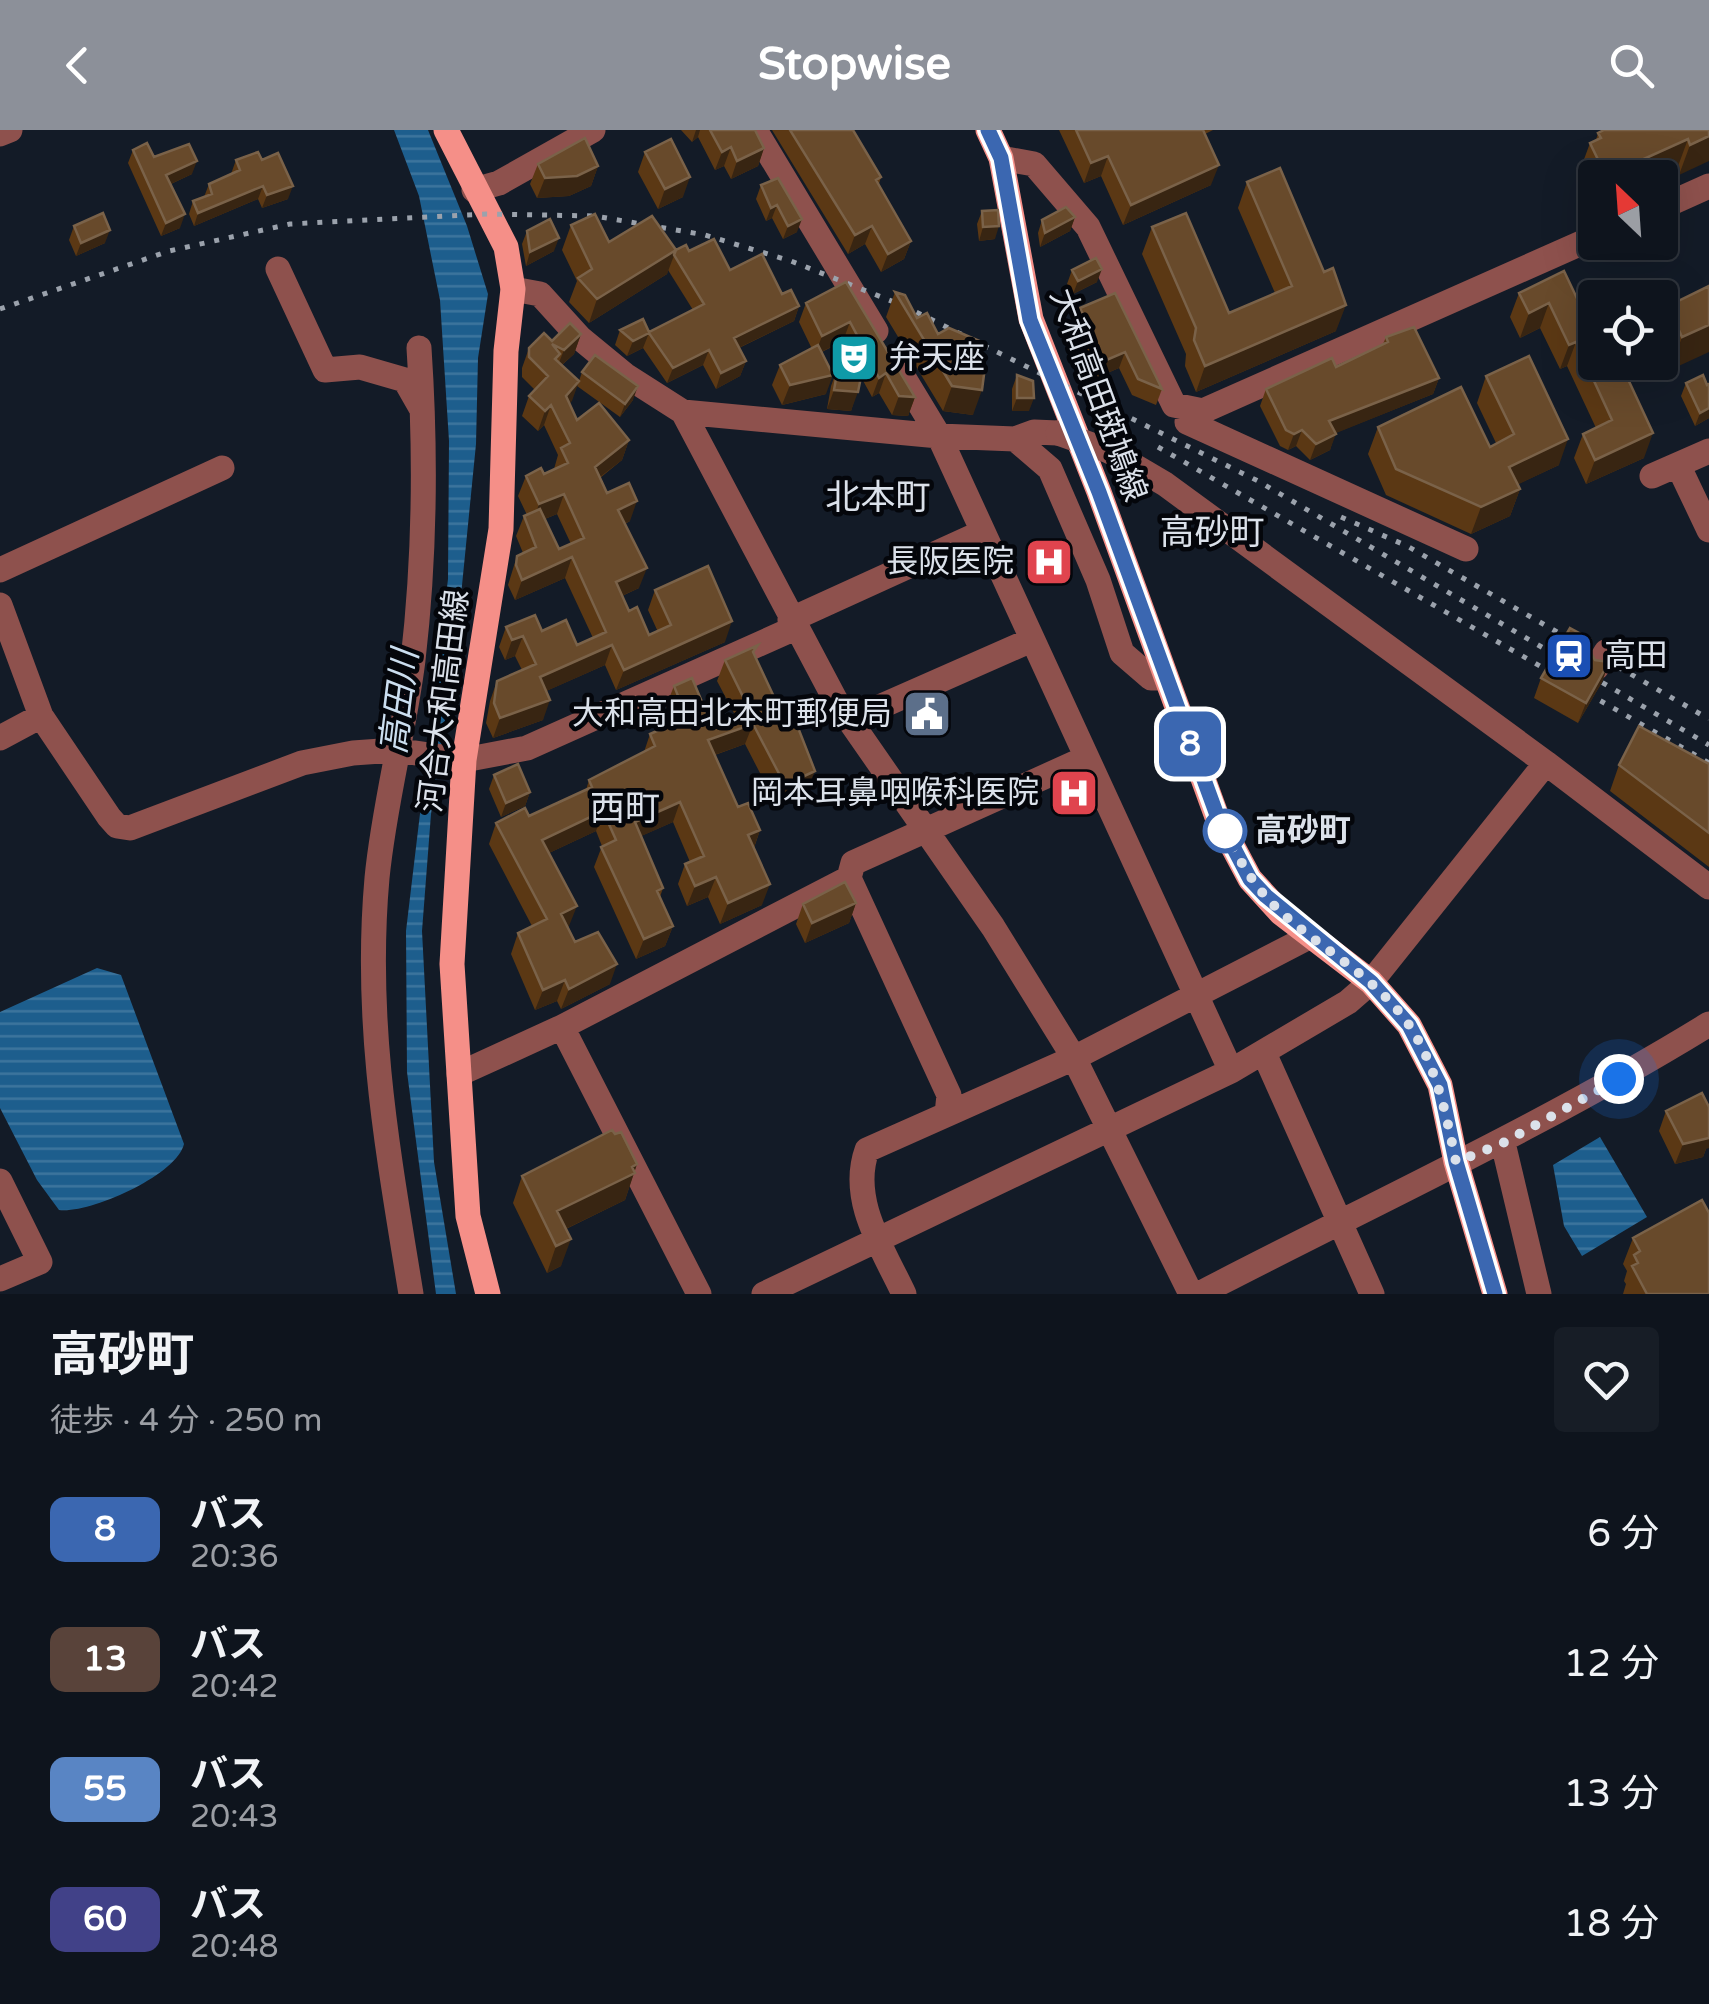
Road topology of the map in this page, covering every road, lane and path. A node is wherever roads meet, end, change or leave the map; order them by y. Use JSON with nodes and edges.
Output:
{"nodes":[{"id":1,"x":10,"y":130,"type":"edge"},
{"id":2,"x":446,"y":130,"type":"edge"},
{"id":3,"x":593,"y":130,"type":"edge"},
{"id":4,"x":755,"y":130,"type":"edge"},
{"id":5,"x":988,"y":130,"type":"edge"},
{"id":6,"x":0,"y":134,"type":"edge"},
{"id":7,"x":1001,"y":158,"type":"junction"},
{"id":8,"x":1709,"y":186,"type":"edge"},
{"id":9,"x":474,"y":190,"type":"junction"},
{"id":10,"x":1678,"y":200,"type":"edge"},
{"id":11,"x":1578,"y":245,"type":"edge"},
{"id":12,"x":278,"y":270,"type":"dead end"},
{"id":13,"x":514,"y":290,"type":"junction"},
{"id":14,"x":420,"y":348,"type":"dead end"},
{"id":15,"x":1203,"y":411,"type":"junction"},
{"id":16,"x":424,"y":412,"type":"junction"},
{"id":17,"x":683,"y":412,"type":"junction"},
{"id":18,"x":938,"y":436,"type":"junction"},
{"id":19,"x":1015,"y":440,"type":"junction"},
{"id":20,"x":1709,"y":451,"type":"edge"},
{"id":21,"x":1678,"y":465,"type":"junction"},
{"id":22,"x":222,"y":468,"type":"dead end"},
{"id":23,"x":1652,"y":476,"type":"dead end"},
{"id":24,"x":1709,"y":530,"type":"edge"},
{"id":25,"x":980,"y":533,"type":"junction"},
{"id":26,"x":1466,"y":548,"type":"dead end"},
{"id":27,"x":0,"y":570,"type":"edge"},
{"id":28,"x":0,"y":605,"type":"edge"},
{"id":29,"x":793,"y":624,"type":"junction"},
{"id":30,"x":1029,"y":641,"type":"junction"},
{"id":31,"x":1165,"y":678,"type":"junction"},
{"id":32,"x":41,"y":716,"type":"junction"},
{"id":33,"x":850,"y":720,"type":"junction"},
{"id":34,"x":0,"y":738,"type":"edge"},
{"id":35,"x":404,"y":752,"type":"junction"},
{"id":36,"x":459,"y":759,"type":"junction"},
{"id":37,"x":1084,"y":759,"type":"junction"},
{"id":38,"x":1546,"y":763,"type":"junction"},
{"id":39,"x":923,"y":828,"type":"junction"},
{"id":40,"x":848,"y":878,"type":"junction"},
{"id":41,"x":1709,"y":886,"type":"edge"},
{"id":42,"x":1311,"y":936,"type":"junction"},
{"id":43,"x":1371,"y":982,"type":"junction"},
{"id":44,"x":1196,"y":998,"type":"junction"},
{"id":45,"x":1709,"y":1024,"type":"edge"},
{"id":46,"x":562,"y":1027,"type":"junction"},
{"id":47,"x":1264,"y":1053,"type":"junction"},
{"id":48,"x":1074,"y":1058,"type":"junction"},
{"id":49,"x":1230,"y":1071,"type":"junction"},
{"id":50,"x":459,"y":1074,"type":"junction"},
{"id":51,"x":947,"y":1114,"type":"junction"},
{"id":52,"x":1113,"y":1130,"type":"junction"},
{"id":53,"x":1503,"y":1143,"type":"junction"},
{"id":54,"x":1456,"y":1162,"type":"junction"},
{"id":55,"x":0,"y":1182,"type":"edge"},
{"id":56,"x":1338,"y":1222,"type":"junction"},
{"id":57,"x":878,"y":1239,"type":"junction"},
{"id":58,"x":0,"y":1279,"type":"edge"},
{"id":59,"x":411,"y":1294,"type":"edge"},
{"id":60,"x":488,"y":1294,"type":"edge"},
{"id":61,"x":699,"y":1294,"type":"edge"},
{"id":62,"x":764,"y":1294,"type":"edge"},
{"id":63,"x":904,"y":1294,"type":"edge"},
{"id":64,"x":1191,"y":1294,"type":"edge"},
{"id":65,"x":1198,"y":1294,"type":"edge"},
{"id":66,"x":1372,"y":1294,"type":"edge"},
{"id":67,"x":1495,"y":1294,"type":"edge"},
{"id":68,"x":1540,"y":1294,"type":"edge"}],
"edges":[{"from":1,"to":6,"type":"street"},
{"from":2,"to":9,"type":"main road","name":"河合大和高田線"},
{"from":3,"to":9,"type":"street"},
{"from":4,"to":18,"type":"street"},
{"from":5,"to":7,"type":"main road","name":"大和高田斑鳩線"},
{"from":7,"to":15,"type":"street"},
{"from":7,"to":31,"type":"main road","name":"大和高田斑鳩線"},
{"from":8,"to":10,"type":"street"},
{"from":9,"to":13,"type":"main road","name":"河合大和高田線"},
{"from":11,"to":15,"type":"street"},
{"from":12,"to":16,"type":"street"},
{"from":13,"to":17,"type":"street"},
{"from":13,"to":36,"type":"main road","name":"河合大和高田線"},
{"from":14,"to":16,"type":"street"},
{"from":15,"to":26,"type":"street"},
{"from":16,"to":35,"type":"street"},
{"from":17,"to":18,"type":"street"},
{"from":17,"to":29,"type":"street"},
{"from":18,"to":19,"type":"street"},
{"from":18,"to":25,"type":"street"},
{"from":19,"to":31,"type":"street"},
{"from":19,"to":38,"type":"street","bridge":true},
{"from":20,"to":21,"type":"street"},
{"from":21,"to":23,"type":"street"},
{"from":21,"to":24,"type":"street"},
{"from":22,"to":27,"type":"street"},
{"from":25,"to":29,"type":"street"},
{"from":25,"to":30,"type":"street"},
{"from":28,"to":32,"type":"street"},
{"from":29,"to":33,"type":"street"},
{"from":29,"to":36,"type":"street"},
{"from":30,"to":33,"type":"street"},
{"from":30,"to":37,"type":"street"},
{"from":31,"to":42,"type":"main road","name":"大和高田斑鳩線"},
{"from":32,"to":34,"type":"street"},
{"from":32,"to":35,"type":"street"},
{"from":33,"to":39,"type":"street"},
{"from":35,"to":36,"type":"street"},
{"from":35,"to":59,"type":"street"},
{"from":36,"to":50,"type":"main road","name":"河合大和高田線"},
{"from":37,"to":39,"type":"street"},
{"from":37,"to":44,"type":"street"},
{"from":38,"to":41,"type":"street"},
{"from":38,"to":43,"type":"street"},
{"from":39,"to":40,"type":"street"},
{"from":39,"to":48,"type":"street"},
{"from":40,"to":46,"type":"street"},
{"from":40,"to":51,"type":"street"},
{"from":42,"to":43,"type":"main road","name":"大和高田斑鳩線"},
{"from":42,"to":44,"type":"street"},
{"from":43,"to":47,"type":"street"},
{"from":43,"to":54,"type":"main road","name":"大和高田斑鳩線"},
{"from":44,"to":48,"type":"street"},
{"from":44,"to":49,"type":"street"},
{"from":45,"to":53,"type":"street"},
{"from":46,"to":50,"type":"street"},
{"from":46,"to":61,"type":"street"},
{"from":47,"to":49,"type":"street"},
{"from":47,"to":56,"type":"street"},
{"from":48,"to":51,"type":"street"},
{"from":48,"to":52,"type":"street"},
{"from":49,"to":52,"type":"street"},
{"from":50,"to":60,"type":"main road","name":"河合大和高田線"},
{"from":51,"to":57,"type":"street"},
{"from":52,"to":57,"type":"street"},
{"from":52,"to":64,"type":"street"},
{"from":53,"to":54,"type":"street"},
{"from":53,"to":68,"type":"street"},
{"from":54,"to":56,"type":"street"},
{"from":54,"to":67,"type":"main road","name":"大和高田斑鳩線"},
{"from":55,"to":58,"type":"street"},
{"from":56,"to":65,"type":"street"},
{"from":56,"to":66,"type":"street"},
{"from":57,"to":62,"type":"street"},
{"from":57,"to":63,"type":"street"}]}
